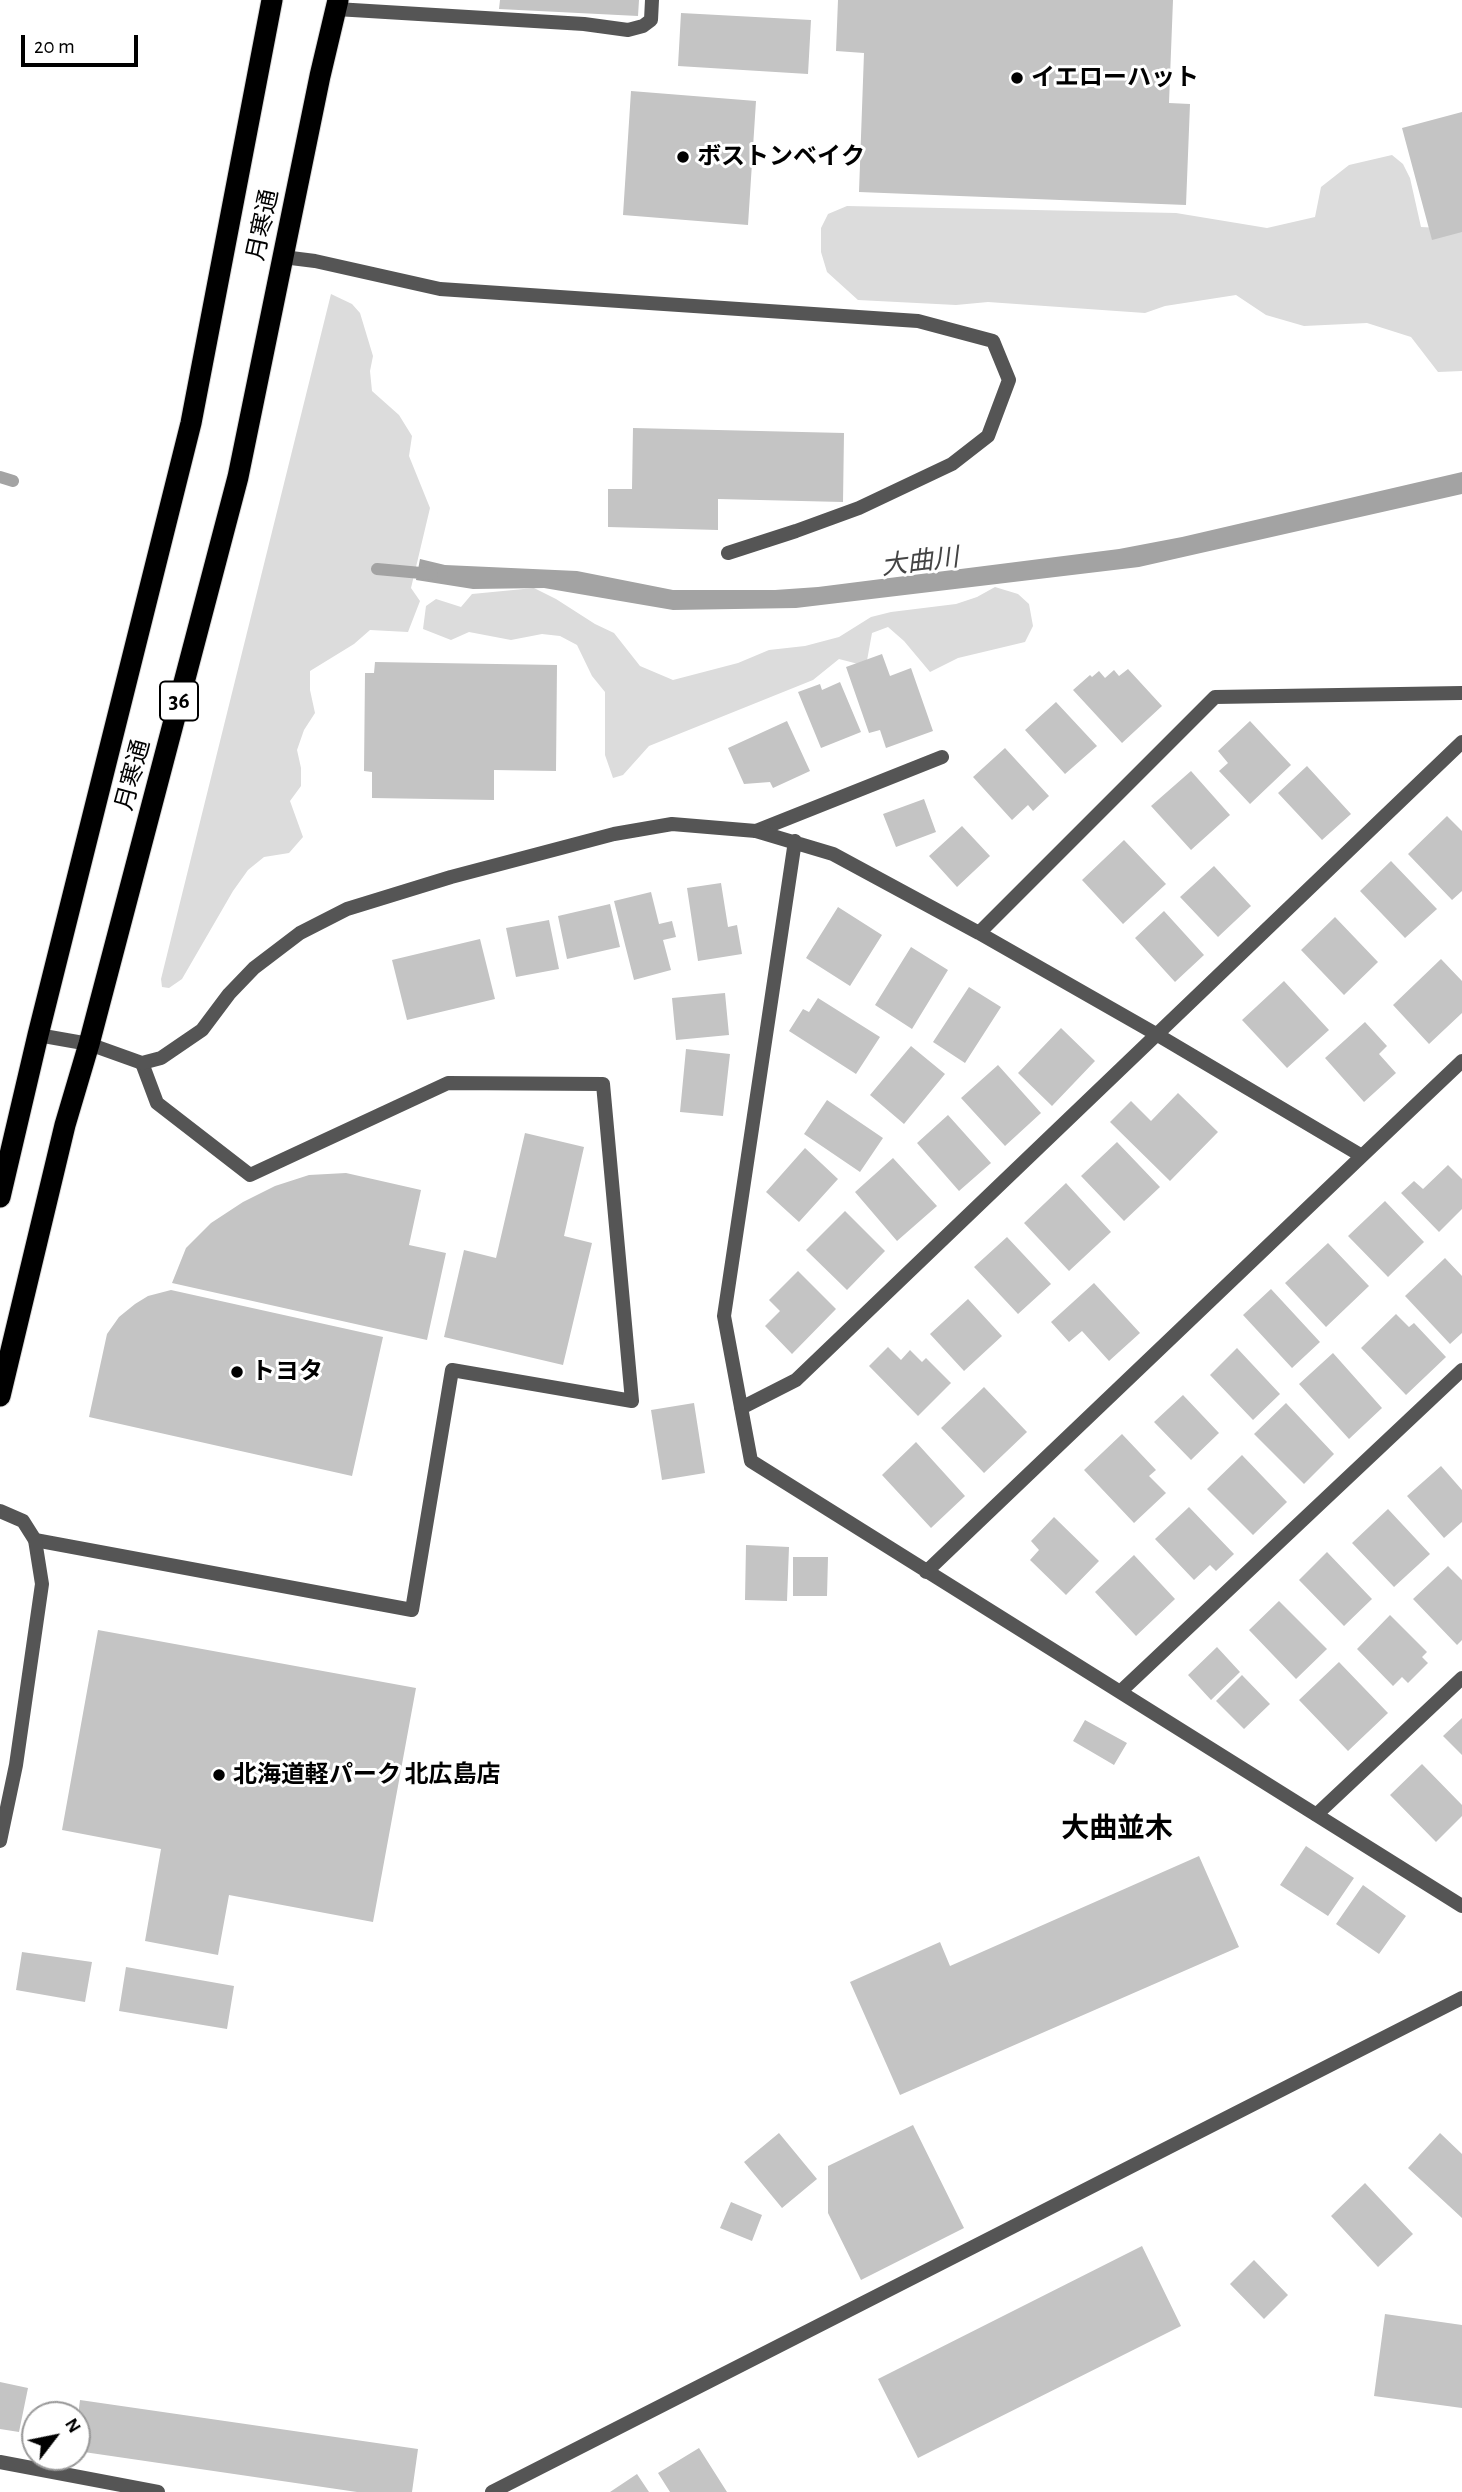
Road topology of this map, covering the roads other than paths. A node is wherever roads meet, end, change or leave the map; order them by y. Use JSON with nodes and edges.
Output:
{"nodes":[{"id":1,"x":272,"y":0,"type":"edge"},
{"id":2,"x":652,"y":0,"type":"edge"},
{"id":3,"x":337,"y":4,"type":"edge"},
{"id":4,"x":283,"y":257,"type":"junction"},
{"id":5,"x":728,"y":553,"type":"dead end"},
{"id":6,"x":1462,"y":693,"type":"edge"},
{"id":7,"x":1462,"y":742,"type":"edge"},
{"id":8,"x":942,"y":757,"type":"dead end"},
{"id":9,"x":756,"y":831,"type":"junction"},
{"id":10,"x":795,"y":841,"type":"junction"},
{"id":11,"x":979,"y":933,"type":"junction"},
{"id":12,"x":1156,"y":1034,"type":"junction"},
{"id":13,"x":38,"y":1035,"type":"junction"},
{"id":14,"x":89,"y":1044,"type":"junction"},
{"id":15,"x":1462,"y":1061,"type":"edge"},
{"id":16,"x":142,"y":1063,"type":"junction"},
{"id":17,"x":1362,"y":1156,"type":"junction"},
{"id":18,"x":0,"y":1197,"type":"edge"},
{"id":19,"x":1462,"y":1370,"type":"edge"},
{"id":20,"x":0,"y":1396,"type":"edge"},
{"id":21,"x":741,"y":1408,"type":"junction"},
{"id":22,"x":0,"y":1511,"type":"edge"},
{"id":23,"x":35,"y":1540,"type":"junction"},
{"id":24,"x":926,"y":1572,"type":"junction"},
{"id":25,"x":1462,"y":1678,"type":"edge"},
{"id":26,"x":1120,"y":1692,"type":"junction"},
{"id":27,"x":1317,"y":1815,"type":"junction"},
{"id":28,"x":0,"y":1841,"type":"edge"},
{"id":29,"x":1462,"y":1906,"type":"edge"},
{"id":30,"x":1462,"y":1998,"type":"edge"},
{"id":31,"x":0,"y":2462,"type":"edge"},
{"id":32,"x":158,"y":2492,"type":"edge"},
{"id":33,"x":492,"y":2492,"type":"edge"}],
"edges":[{"from":1,"to":13,"type":"highway","name":"月寒通","number":"36"},
{"from":2,"to":3,"type":"street"},
{"from":3,"to":4,"type":"highway","name":"月寒通","number":"36"},
{"from":4,"to":5,"type":"street"},
{"from":4,"to":14,"type":"highway","name":"月寒通","number":"36"},
{"from":6,"to":11,"type":"street"},
{"from":7,"to":12,"type":"street"},
{"from":8,"to":9,"type":"street"},
{"from":9,"to":10,"type":"street"},
{"from":9,"to":16,"type":"street"},
{"from":10,"to":11,"type":"street"},
{"from":10,"to":21,"type":"street"},
{"from":11,"to":12,"type":"street"},
{"from":12,"to":17,"type":"street"},
{"from":12,"to":21,"type":"street"},
{"from":13,"to":14,"type":"street"},
{"from":13,"to":18,"type":"highway","name":"月寒通","number":"36"},
{"from":14,"to":16,"type":"street"},
{"from":14,"to":20,"type":"highway","name":"月寒通","number":"36"},
{"from":15,"to":17,"type":"street"},
{"from":16,"to":23,"type":"street"},
{"from":17,"to":24,"type":"street"},
{"from":19,"to":26,"type":"street"},
{"from":21,"to":24,"type":"street"},
{"from":22,"to":23,"type":"street"},
{"from":23,"to":28,"type":"street"},
{"from":24,"to":26,"type":"street"},
{"from":25,"to":27,"type":"street"},
{"from":26,"to":27,"type":"street"},
{"from":27,"to":29,"type":"street"},
{"from":30,"to":33,"type":"street"},
{"from":31,"to":32,"type":"street"}]}
